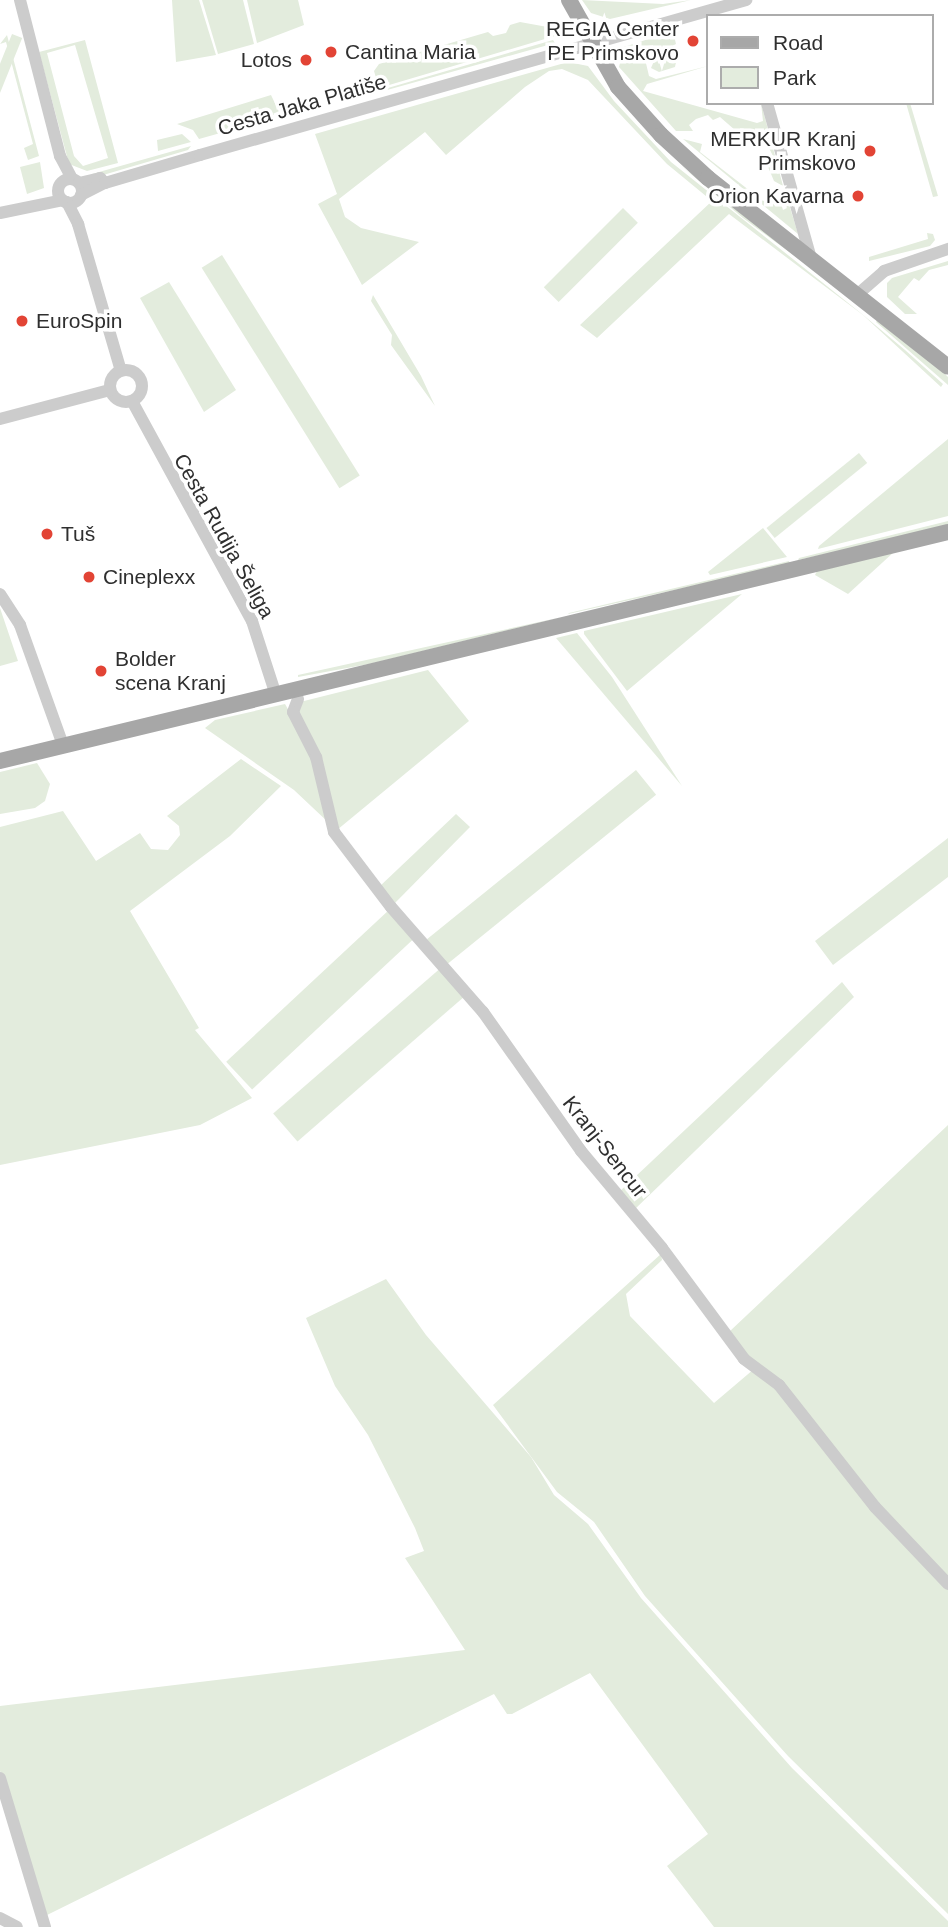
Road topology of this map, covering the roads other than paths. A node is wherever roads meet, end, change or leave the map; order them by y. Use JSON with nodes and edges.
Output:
{"nodes":[{"id":1,"x":20,"y":0,"type":"edge"},
{"id":2,"x":569,"y":0,"type":"edge"},
{"id":3,"x":742,"y":1,"type":"edge"},
{"id":4,"x":590,"y":42,"type":"junction"},
{"id":5,"x":767,"y":105,"type":"edge"},
{"id":6,"x":70,"y":191,"type":"junction"},
{"id":7,"x":0,"y":214,"type":"edge"},
{"id":8,"x":948,"y":248,"type":"edge"},
{"id":9,"x":811,"y":259,"type":"junction"},
{"id":10,"x":858,"y":294,"type":"junction"},
{"id":11,"x":948,"y":367,"type":"edge"},
{"id":12,"x":121,"y":372,"type":"junction"},
{"id":13,"x":110,"y":390,"type":"junction"},
{"id":14,"x":132,"y":401,"type":"junction"},
{"id":15,"x":0,"y":419,"type":"edge"},
{"id":16,"x":948,"y":532,"type":"edge"},
{"id":17,"x":0,"y":594,"type":"edge"},
{"id":18,"x":275,"y":692,"type":"junction"},
{"id":19,"x":298,"y":699,"type":"dead end"},
{"id":20,"x":63,"y":745,"type":"junction"},
{"id":21,"x":0,"y":761,"type":"edge"},
{"id":22,"x":948,"y":1584,"type":"edge"},
{"id":23,"x":0,"y":1778,"type":"edge"},
{"id":24,"x":0,"y":1918,"type":"edge"},
{"id":25,"x":17,"y":1927,"type":"edge"},
{"id":26,"x":45,"y":1927,"type":"edge"}],
"edges":[{"from":1,"to":6,"type":"street"},
{"from":2,"to":4,"type":"main road"},
{"from":3,"to":4,"type":"street","name":"Cesta Jaka Platiše"},
{"from":4,"to":6,"type":"street","name":"Cesta Jaka Platiše"},
{"from":4,"to":9,"type":"main road"},
{"from":5,"to":9,"type":"street"},
{"from":6,"to":7,"type":"street","name":"Cesta Jaka Platiše"},
{"from":6,"to":12,"type":"street"},
{"from":8,"to":10,"type":"street"},
{"from":9,"to":10,"type":"main road"},
{"from":10,"to":11,"type":"main road"},
{"from":12,"to":13,"type":"street"},
{"from":12,"to":14,"type":"street"},
{"from":13,"to":14,"type":"street"},
{"from":13,"to":15,"type":"street"},
{"from":14,"to":18,"type":"street","name":"Cesta Rudija Šeliga"},
{"from":16,"to":18,"type":"main road"},
{"from":17,"to":20,"type":"street"},
{"from":18,"to":20,"type":"main road"},
{"from":19,"to":22,"type":"street","name":"Kranj-Sencur"},
{"from":20,"to":21,"type":"main road"},
{"from":23,"to":26,"type":"street"},
{"from":24,"to":25,"type":"street"}]}
